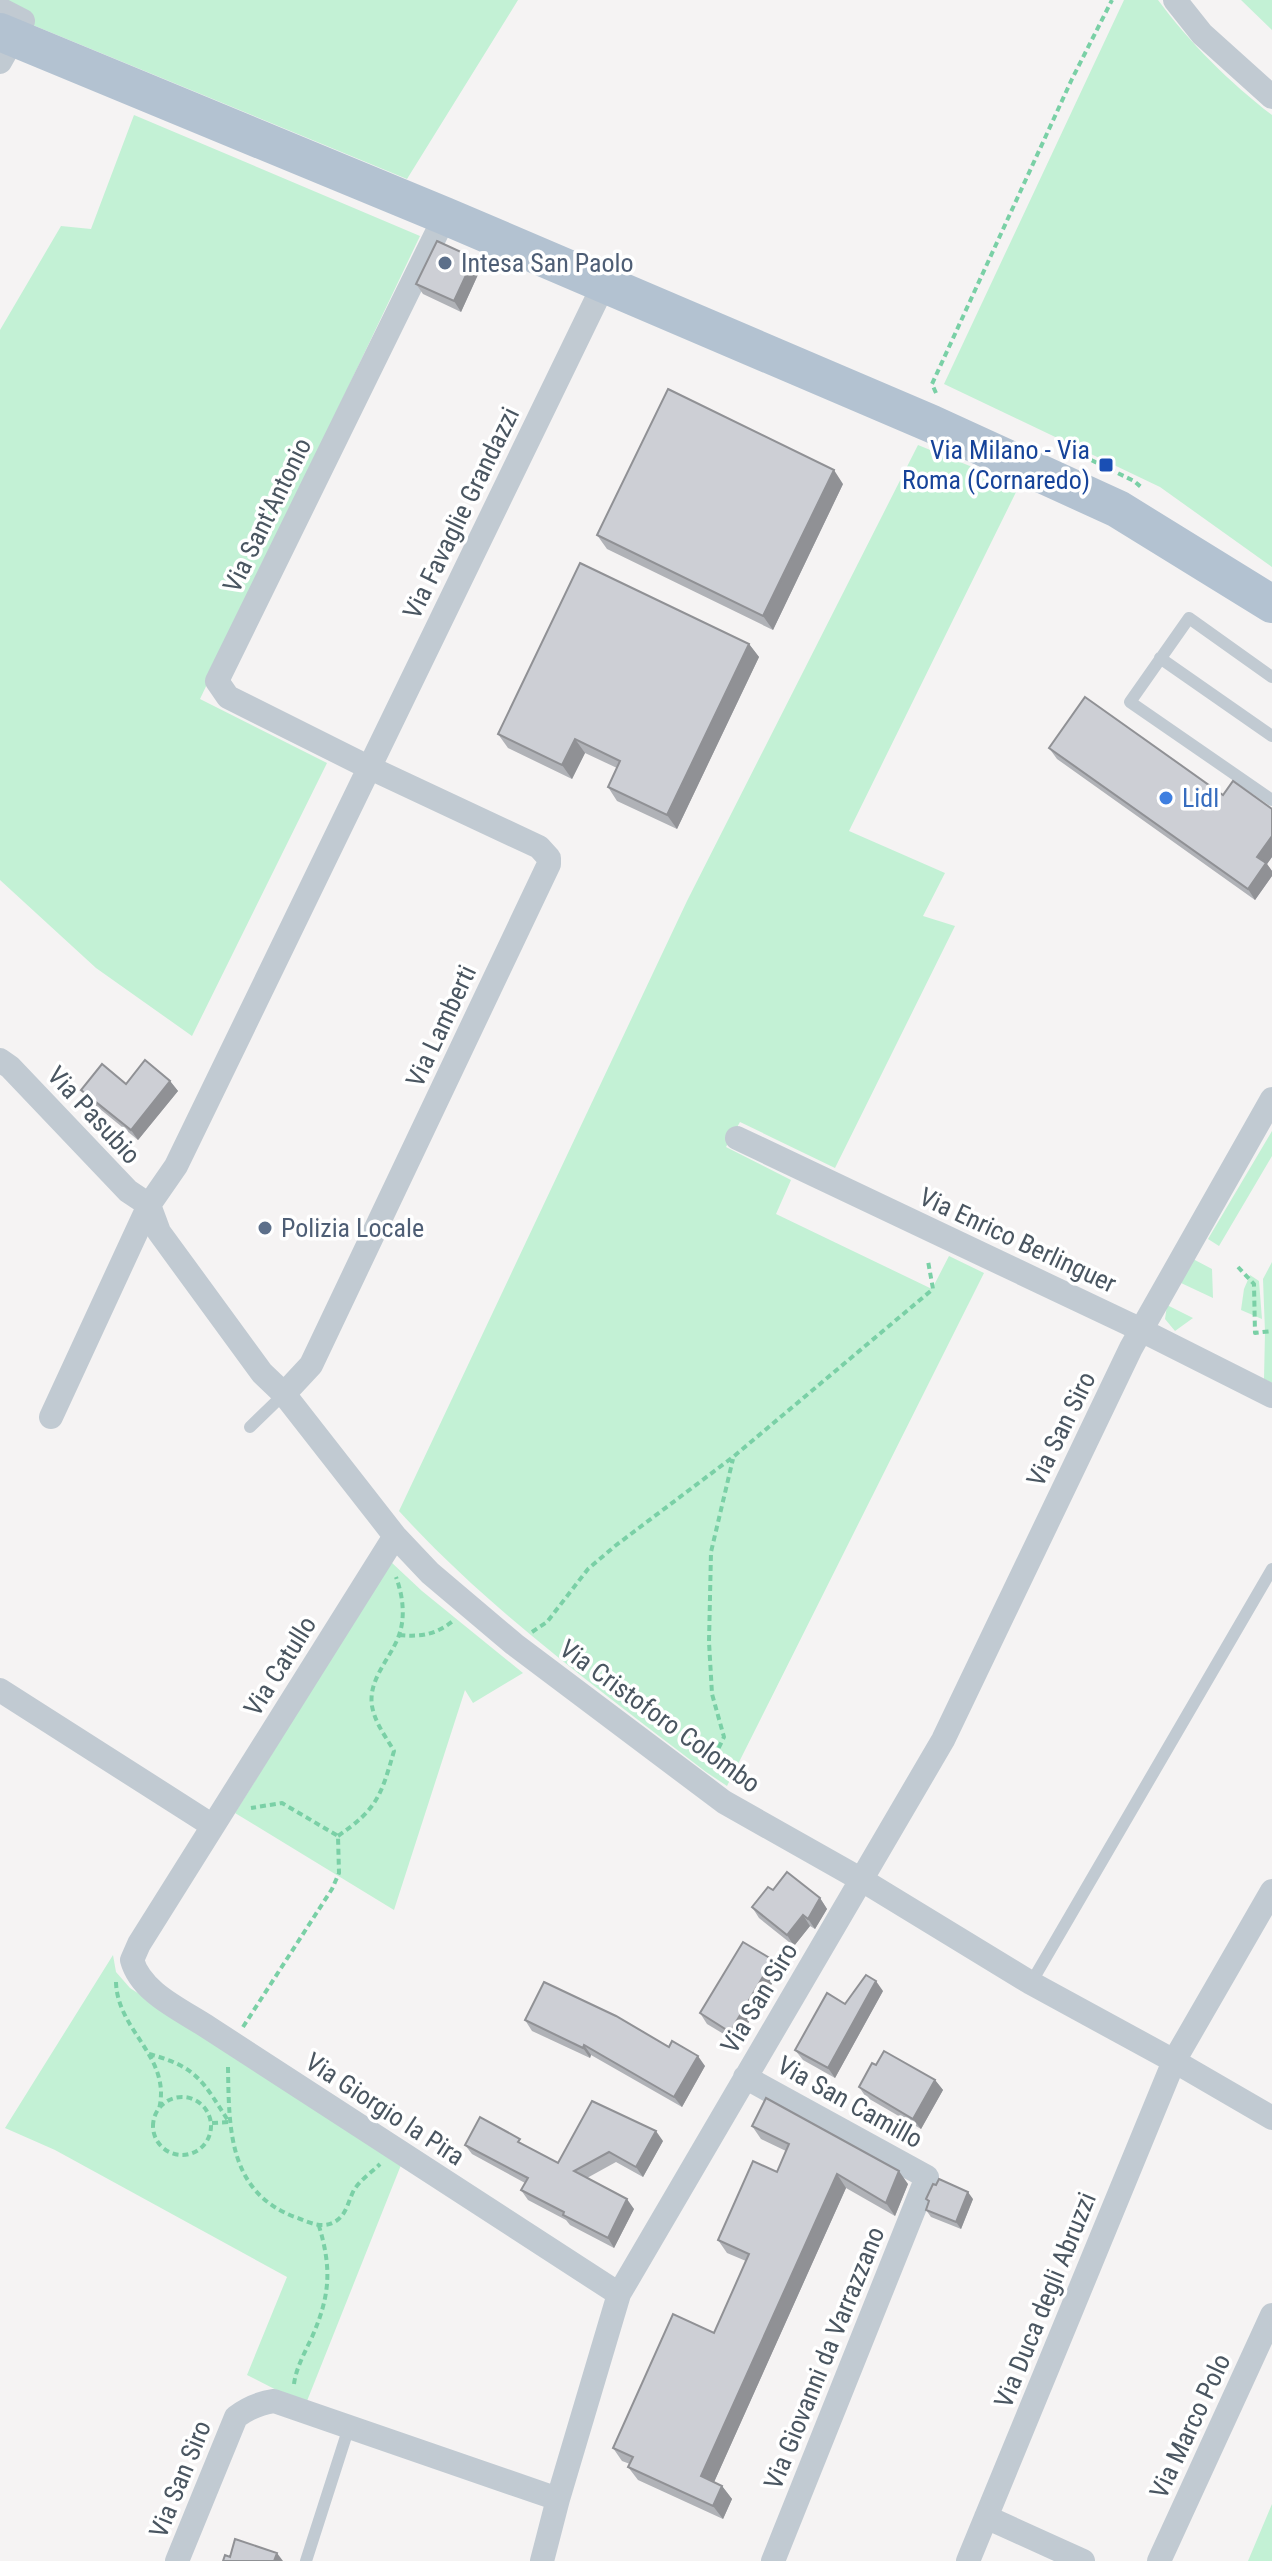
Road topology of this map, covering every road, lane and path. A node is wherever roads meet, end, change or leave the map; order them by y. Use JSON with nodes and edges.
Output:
{"nodes":[{"id":1,"x":1112,"y":0,"type":"edge"},
{"id":2,"x":1175,"y":0,"type":"edge"},
{"id":3,"x":6,"y":32,"type":"edge"},
{"id":4,"x":1272,"y":97,"type":"edge"},
{"id":5,"x":445,"y":216,"type":"junction"},
{"id":6,"x":604,"y":284,"type":"junction"},
{"id":7,"x":936,"y":394,"type":"dead end"},
{"id":8,"x":1268,"y":600,"type":"edge"},
{"id":9,"x":1160,"y":658,"type":"junction"},
{"id":10,"x":1272,"y":677,"type":"edge"},
{"id":11,"x":1272,"y":736,"type":"edge"},
{"id":12,"x":368,"y":767,"type":"junction"},
{"id":13,"x":1272,"y":800,"type":"edge"},
{"id":14,"x":0,"y":1060,"type":"edge"},
{"id":15,"x":1272,"y":1099,"type":"edge"},
{"id":16,"x":737,"y":1138,"type":"dead end"},
{"id":17,"x":149,"y":1205,"type":"junction"},
{"id":18,"x":928,"y":1261,"type":"dead end"},
{"id":19,"x":1238,"y":1267,"type":"dead end"},
{"id":20,"x":1141,"y":1330,"type":"junction"},
{"id":21,"x":1272,"y":1331,"type":"edge"},
{"id":22,"x":284,"y":1394,"type":"junction"},
{"id":23,"x":1272,"y":1396,"type":"edge"},
{"id":24,"x":51,"y":1417,"type":"dead end"},
{"id":25,"x":250,"y":1427,"type":"dead end"},
{"id":26,"x":733,"y":1457,"type":"junction"},
{"id":27,"x":391,"y":1543,"type":"junction"},
{"id":28,"x":1272,"y":1569,"type":"edge"},
{"id":29,"x":470,"y":1608,"type":"junction"},
{"id":30,"x":399,"y":1635,"type":"junction"},
{"id":31,"x":514,"y":1644,"type":"junction"},
{"id":32,"x":0,"y":1690,"type":"edge"},
{"id":33,"x":699,"y":1784,"type":"junction"},
{"id":34,"x":217,"y":1819,"type":"junction"},
{"id":35,"x":338,"y":1836,"type":"junction"},
{"id":36,"x":862,"y":1880,"type":"junction"},
{"id":37,"x":1272,"y":1891,"type":"edge"},
{"id":38,"x":132,"y":1960,"type":"junction"},
{"id":39,"x":1031,"y":1983,"type":"junction"},
{"id":40,"x":232,"y":2043,"type":"junction"},
{"id":41,"x":149,"y":2054,"type":"junction"},
{"id":42,"x":1174,"y":2061,"type":"junction"},
{"id":43,"x":745,"y":2077,"type":"junction"},
{"id":44,"x":159,"y":2109,"type":"junction"},
{"id":45,"x":1272,"y":2118,"type":"edge"},
{"id":46,"x":229,"y":2122,"type":"junction"},
{"id":47,"x":211,"y":2123,"type":"junction"},
{"id":48,"x":395,"y":2149,"type":"junction"},
{"id":49,"x":927,"y":2177,"type":"joint"},
{"id":50,"x":319,"y":2226,"type":"junction"},
{"id":51,"x":619,"y":2294,"type":"junction"},
{"id":52,"x":1272,"y":2315,"type":"edge"},
{"id":53,"x":294,"y":2409,"type":"junction"},
{"id":54,"x":349,"y":2427,"type":"junction"},
{"id":55,"x":558,"y":2499,"type":"junction"},
{"id":56,"x":986,"y":2517,"type":"junction"},
{"id":57,"x":177,"y":2561,"type":"edge"},
{"id":58,"x":306,"y":2561,"type":"edge"},
{"id":59,"x":542,"y":2561,"type":"edge"},
{"id":60,"x":773,"y":2561,"type":"edge"},
{"id":61,"x":968,"y":2561,"type":"edge"},
{"id":62,"x":1083,"y":2561,"type":"edge"},
{"id":63,"x":1159,"y":2561,"type":"edge"}],
"edges":[{"from":1,"to":7,"type":"path"},
{"from":2,"to":4,"type":"street"},
{"from":3,"to":5,"type":"main road"},
{"from":5,"to":6,"type":"main road"},
{"from":5,"to":12,"type":"street","name":"Via Sant'Antonio"},
{"from":6,"to":8,"type":"main road"},
{"from":6,"to":12,"type":"street","name":"Via Favaglie Grandazzi"},
{"from":9,"to":10,"type":"lane"},
{"from":9,"to":11,"type":"lane"},
{"from":9,"to":13,"type":"lane"},
{"from":12,"to":17,"type":"street","name":"Via Favaglie Grandazzi"},
{"from":12,"to":22,"type":"street","name":"Via Lamberti"},
{"from":14,"to":17,"type":"street","name":"Via Pasubio"},
{"from":15,"to":20,"type":"street","name":"Via San Siro"},
{"from":16,"to":20,"type":"street","name":"Via Enrico Berlinguer"},
{"from":17,"to":22,"type":"street","name":"Via Cristoforo Colombo"},
{"from":17,"to":24,"type":"street","name":"Via Favaglie Grandazzi"},
{"from":18,"to":26,"type":"path"},
{"from":19,"to":21,"type":"path"},
{"from":20,"to":23,"type":"street","name":"Via Enrico Berlinguer"},
{"from":20,"to":36,"type":"street","name":"Via San Siro"},
{"from":22,"to":25,"type":"lane"},
{"from":22,"to":27,"type":"street","name":"Via Cristoforo Colombo"},
{"from":26,"to":31,"type":"path"},
{"from":26,"to":33,"type":"path"},
{"from":27,"to":29,"type":"street","name":"Via Cristoforo Colombo"},
{"from":27,"to":30,"type":"path"},
{"from":27,"to":34,"type":"street","name":"Via Catullo"},
{"from":28,"to":39,"type":"lane"},
{"from":29,"to":30,"type":"path"},
{"from":29,"to":31,"type":"street","name":"Via Cristoforo Colombo"},
{"from":30,"to":35,"type":"path"},
{"from":31,"to":33,"type":"street","name":"Via Cristoforo Colombo"},
{"from":32,"to":34,"type":"street"},
{"from":33,"to":36,"type":"street","name":"Via Cristoforo Colombo"},
{"from":34,"to":35,"type":"path"},
{"from":34,"to":38,"type":"street","name":"Via Catullo"},
{"from":35,"to":40,"type":"path"},
{"from":36,"to":39,"type":"street","name":"Via Cristoforo Colombo"},
{"from":36,"to":43,"type":"street","name":"Via San Siro"},
{"from":37,"to":42,"type":"street","name":"Via Duca degli Abruzzi"},
{"from":38,"to":40,"type":"street","name":"Via Giorgio la Pira"},
{"from":38,"to":41,"type":"path"},
{"from":39,"to":42,"type":"street","name":"Via Cristoforo Colombo"},
{"from":40,"to":46,"type":"path"},
{"from":40,"to":48,"type":"street","name":"Via Giorgio la Pira"},
{"from":41,"to":44,"type":"path"},
{"from":41,"to":46,"type":"path"},
{"from":42,"to":45,"type":"street","name":"Via Cristoforo Colombo"},
{"from":42,"to":56,"type":"street","name":"Via Duca degli Abruzzi"},
{"from":43,"to":49,"type":"street","name":"Via San Camillo"},
{"from":43,"to":51,"type":"street","name":"Via San Siro"},
{"from":44,"to":47,"type":"path"},
{"from":44,"to":47,"type":"path"},
{"from":46,"to":47,"type":"path"},
{"from":46,"to":50,"type":"path"},
{"from":48,"to":50,"type":"path"},
{"from":48,"to":51,"type":"street","name":"Via Giorgio la Pira"},
{"from":49,"to":60,"type":"street","name":"Via Giovanni da Varrazzano"},
{"from":50,"to":53,"type":"path"},
{"from":51,"to":55,"type":"street","name":"Via San Siro"},
{"from":52,"to":63,"type":"street","name":"Via Marco Polo"},
{"from":53,"to":54,"type":"street","name":"Via San Siro"},
{"from":53,"to":57,"type":"street","name":"Via San Siro"},
{"from":54,"to":55,"type":"street","name":"Via San Siro"},
{"from":54,"to":58,"type":"lane"},
{"from":55,"to":59,"type":"street"},
{"from":56,"to":61,"type":"street","name":"Via Duca degli Abruzzi"},
{"from":56,"to":62,"type":"street"}]}
